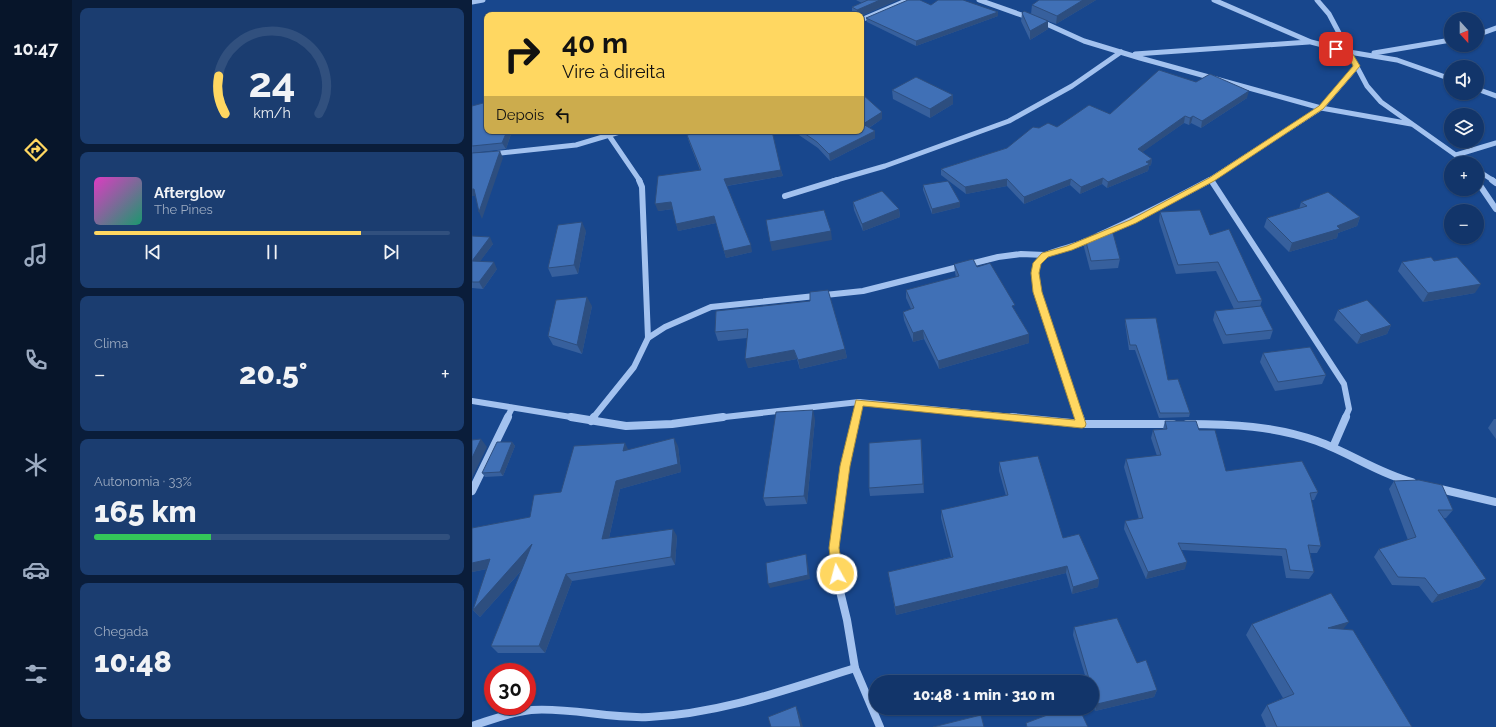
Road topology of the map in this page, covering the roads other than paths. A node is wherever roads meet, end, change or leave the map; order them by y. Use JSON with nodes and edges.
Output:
{"nodes":[{"id":1,"x":483,"y":0,"type":"edge"},
{"id":2,"x":908,"y":0,"type":"edge"},
{"id":3,"x":979,"y":0,"type":"edge"},
{"id":4,"x":1214,"y":0,"type":"edge"},
{"id":5,"x":1317,"y":0,"type":"edge"},
{"id":6,"x":472,"y":2,"type":"edge"},
{"id":7,"x":864,"y":19,"type":"edge"},
{"id":8,"x":1496,"y":28,"type":"edge"},
{"id":9,"x":1484,"y":32,"type":"edge"},
{"id":10,"x":1444,"y":41,"type":"edge"},
{"id":11,"x":1311,"y":42,"type":"junction"},
{"id":12,"x":1120,"y":52,"type":"junction"},
{"id":13,"x":1349,"y":52,"type":"junction"},
{"id":14,"x":1369,"y":54,"type":"junction"},
{"id":15,"x":1131,"y":55,"type":"junction"},
{"id":16,"x":1357,"y":66,"type":"junction"},
{"id":17,"x":1444,"y":77,"type":"edge"},
{"id":18,"x":1484,"y":92,"type":"edge"},
{"id":19,"x":1496,"y":96,"type":"edge"},
{"id":20,"x":1321,"y":108,"type":"junction"},
{"id":21,"x":1411,"y":124,"type":"junction"},
{"id":22,"x":616,"y":134,"type":"edge"},
{"id":23,"x":610,"y":137,"type":"junction"},
{"id":24,"x":1496,"y":143,"type":"edge"},
{"id":25,"x":483,"y":155,"type":"edge"},
{"id":26,"x":1456,"y":155,"type":"joint"},
{"id":27,"x":1484,"y":175,"type":"edge"},
{"id":28,"x":1211,"y":180,"type":"junction"},
{"id":29,"x":1496,"y":183,"type":"edge"},
{"id":30,"x":1484,"y":191,"type":"edge"},
{"id":31,"x":785,"y":196,"type":"dead end"},
{"id":32,"x":1496,"y":209,"type":"edge"},
{"id":33,"x":1045,"y":255,"type":"junction"},
{"id":34,"x":648,"y":338,"type":"junction"},
{"id":35,"x":472,"y":401,"type":"edge"},
{"id":36,"x":859,"y":402,"type":"junction"},
{"id":37,"x":512,"y":408,"type":"junction"},
{"id":38,"x":591,"y":421,"type":"junction"},
{"id":39,"x":1082,"y":424,"type":"junction"},
{"id":40,"x":1333,"y":447,"type":"junction"},
{"id":41,"x":472,"y":491,"type":"edge"},
{"id":42,"x":1496,"y":502,"type":"edge"},
{"id":43,"x":855,"y":668,"type":"junction"},
{"id":44,"x":472,"y":726,"type":"edge"},
{"id":45,"x":880,"y":727,"type":"edge"}],
"edges":[{"from":1,"to":6,"type":"street"},
{"from":2,"to":7,"type":"street"},
{"from":3,"to":12,"type":"street"},
{"from":4,"to":11,"type":"street"},
{"from":5,"to":13,"type":"street"},
{"from":8,"to":9,"type":"street"},
{"from":10,"to":14,"type":"street"},
{"from":11,"to":13,"type":"street"},
{"from":11,"to":15,"type":"street"},
{"from":12,"to":15,"type":"street"},
{"from":12,"to":31,"type":"street"},
{"from":13,"to":14,"type":"street"},
{"from":13,"to":16,"type":"street"},
{"from":14,"to":17,"type":"street"},
{"from":15,"to":20,"type":"street"},
{"from":16,"to":20,"type":"street"},
{"from":16,"to":21,"type":"street"},
{"from":18,"to":19,"type":"street"},
{"from":20,"to":21,"type":"street"},
{"from":20,"to":28,"type":"street"},
{"from":21,"to":26,"type":"street"},
{"from":22,"to":23,"type":"street"},
{"from":23,"to":25,"type":"street"},
{"from":23,"to":34,"type":"street"},
{"from":24,"to":26,"type":"street"},
{"from":27,"to":29,"type":"street"},
{"from":28,"to":33,"type":"street"},
{"from":28,"to":40,"type":"street"},
{"from":30,"to":32,"type":"street"},
{"from":33,"to":34,"type":"street"},
{"from":33,"to":39,"type":"street"},
{"from":34,"to":38,"type":"street"},
{"from":35,"to":37,"type":"street"},
{"from":36,"to":38,"type":"street"},
{"from":36,"to":39,"type":"street"},
{"from":36,"to":43,"type":"street"},
{"from":37,"to":38,"type":"street"},
{"from":37,"to":41,"type":"street"},
{"from":39,"to":40,"type":"street"},
{"from":40,"to":42,"type":"street"},
{"from":43,"to":44,"type":"street"},
{"from":43,"to":45,"type":"street"}]}
